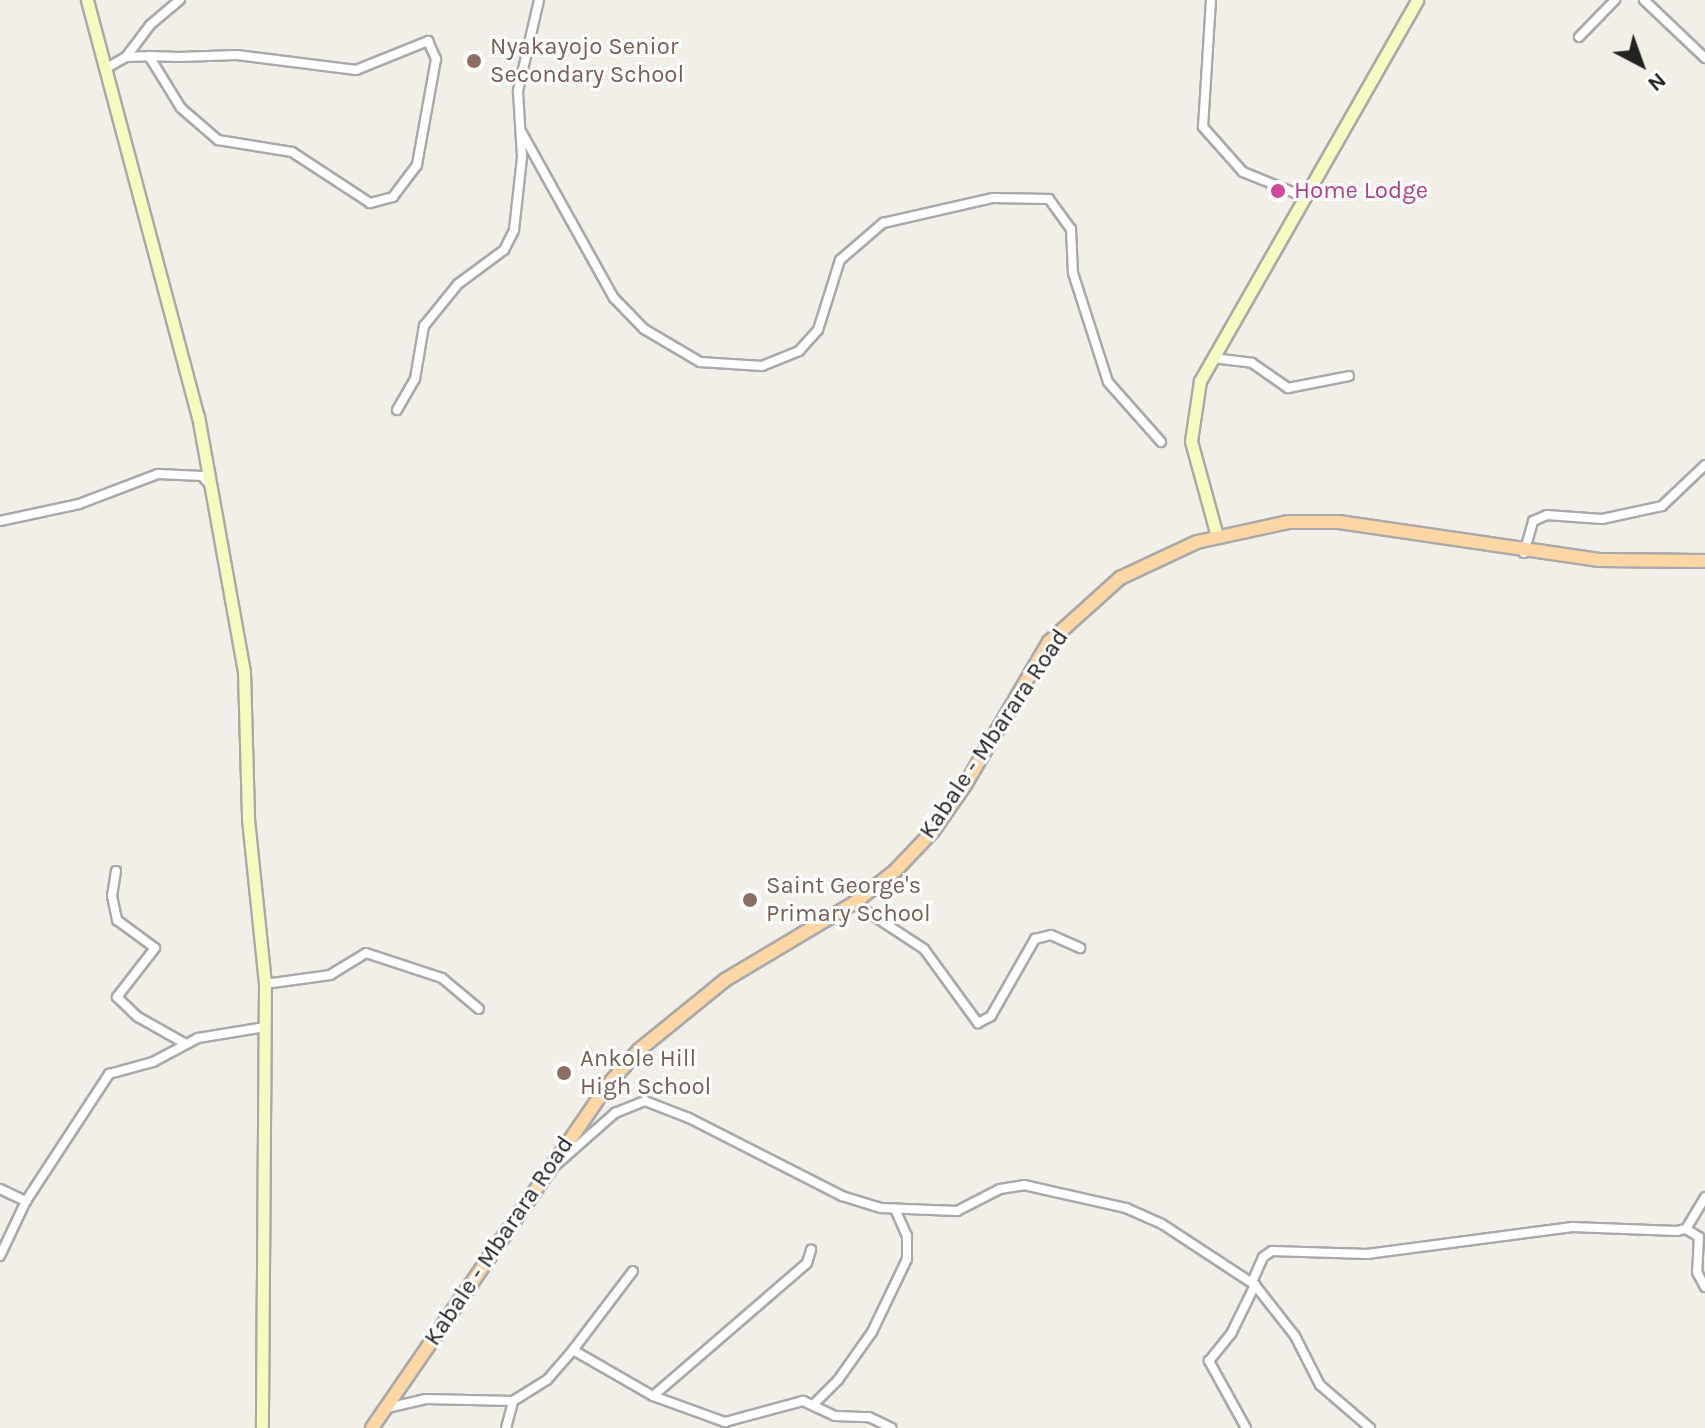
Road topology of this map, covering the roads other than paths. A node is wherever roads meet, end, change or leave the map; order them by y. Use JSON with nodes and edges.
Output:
{"nodes":[{"id":1,"x":87,"y":0,"type":"edge"},
{"id":2,"x":180,"y":0,"type":"edge"},
{"id":3,"x":539,"y":0,"type":"edge"},
{"id":4,"x":1211,"y":0,"type":"edge"},
{"id":5,"x":1417,"y":0,"type":"edge"},
{"id":6,"x":1615,"y":0,"type":"edge"},
{"id":7,"x":1644,"y":0,"type":"edge"},
{"id":8,"x":1579,"y":37,"type":"dead end"},
{"id":9,"x":149,"y":56,"type":"junction"},
{"id":10,"x":126,"y":57,"type":"junction"},
{"id":11,"x":1705,"y":58,"type":"edge"},
{"id":12,"x":105,"y":69,"type":"junction"},
{"id":13,"x":522,"y":133,"type":"junction"},
{"id":14,"x":1305,"y":197,"type":"junction"},
{"id":15,"x":1213,"y":358,"type":"junction"},
{"id":16,"x":1349,"y":376,"type":"dead end"},
{"id":17,"x":397,"y":410,"type":"dead end"},
{"id":18,"x":1161,"y":442,"type":"dead end"},
{"id":19,"x":1705,"y":465,"type":"edge"},
{"id":20,"x":213,"y":488,"type":"junction"},
{"id":21,"x":0,"y":521,"type":"edge"},
{"id":22,"x":1217,"y":536,"type":"junction"},
{"id":23,"x":1524,"y":553,"type":"junction"},
{"id":24,"x":1705,"y":561,"type":"edge"},
{"id":25,"x":116,"y":871,"type":"dead end"},
{"id":26,"x":854,"y":903,"type":"junction"},
{"id":27,"x":1080,"y":948,"type":"dead end"},
{"id":28,"x":265,"y":984,"type":"junction"},
{"id":29,"x":479,"y":1009,"type":"dead end"},
{"id":30,"x":265,"y":1027,"type":"junction"},
{"id":31,"x":184,"y":1043,"type":"junction"},
{"id":32,"x":546,"y":1172,"type":"junction"},
{"id":33,"x":0,"y":1189,"type":"edge"},
{"id":34,"x":1705,"y":1197,"type":"edge"},
{"id":35,"x":26,"y":1201,"type":"junction"},
{"id":36,"x":895,"y":1209,"type":"junction"},
{"id":37,"x":1686,"y":1229,"type":"junction"},
{"id":38,"x":811,"y":1250,"type":"dead end"},
{"id":39,"x":0,"y":1256,"type":"edge"},
{"id":40,"x":633,"y":1271,"type":"dead end"},
{"id":41,"x":1253,"y":1283,"type":"junction"},
{"id":42,"x":1705,"y":1287,"type":"edge"},
{"id":43,"x":573,"y":1350,"type":"junction"},
{"id":44,"x":653,"y":1396,"type":"junction"},
{"id":45,"x":513,"y":1401,"type":"junction"},
{"id":46,"x":813,"y":1405,"type":"junction"},
{"id":47,"x":386,"y":1408,"type":"junction"},
{"id":48,"x":262,"y":1428,"type":"edge"},
{"id":49,"x":372,"y":1428,"type":"edge"},
{"id":50,"x":506,"y":1428,"type":"edge"},
{"id":51,"x":892,"y":1428,"type":"edge"},
{"id":52,"x":1246,"y":1428,"type":"edge"},
{"id":53,"x":1370,"y":1428,"type":"edge"}],
"edges":[{"from":1,"to":12,"type":"main road"},
{"from":2,"to":10,"type":"street"},
{"from":3,"to":13,"type":"street"},
{"from":4,"to":14,"type":"street"},
{"from":5,"to":14,"type":"main road"},
{"from":6,"to":8,"type":"street"},
{"from":7,"to":11,"type":"street"},
{"from":9,"to":9,"type":"street"},
{"from":9,"to":10,"type":"street"},
{"from":10,"to":12,"type":"street"},
{"from":12,"to":20,"type":"main road"},
{"from":13,"to":17,"type":"street"},
{"from":13,"to":18,"type":"street"},
{"from":14,"to":15,"type":"main road"},
{"from":15,"to":16,"type":"street"},
{"from":15,"to":22,"type":"main road"},
{"from":19,"to":23,"type":"street"},
{"from":20,"to":21,"type":"street"},
{"from":20,"to":28,"type":"main road"},
{"from":22,"to":23,"type":"main road","name":"Kabale - Mbarara Road"},
{"from":22,"to":26,"type":"main road","name":"Kabale - Mbarara Road"},
{"from":23,"to":24,"type":"main road","name":"Kabale - Mbarara Road"},
{"from":25,"to":31,"type":"street"},
{"from":26,"to":27,"type":"street"},
{"from":26,"to":32,"type":"main road","name":"Kabale - Mbarara Road"},
{"from":28,"to":29,"type":"street"},
{"from":28,"to":30,"type":"main road"},
{"from":30,"to":31,"type":"street"},
{"from":30,"to":48,"type":"main road"},
{"from":31,"to":35,"type":"street"},
{"from":32,"to":36,"type":"street"},
{"from":32,"to":47,"type":"main road","name":"Kabale - Mbarara Road"},
{"from":33,"to":35,"type":"street"},
{"from":34,"to":37,"type":"street"},
{"from":35,"to":39,"type":"street"},
{"from":36,"to":41,"type":"street"},
{"from":36,"to":46,"type":"street"},
{"from":37,"to":41,"type":"street"},
{"from":37,"to":42,"type":"street"},
{"from":38,"to":44,"type":"street"},
{"from":40,"to":43,"type":"street"},
{"from":41,"to":52,"type":"street"},
{"from":41,"to":53,"type":"street"},
{"from":43,"to":44,"type":"street"},
{"from":43,"to":45,"type":"street"},
{"from":44,"to":46,"type":"street"},
{"from":45,"to":47,"type":"street"},
{"from":45,"to":50,"type":"street"},
{"from":46,"to":51,"type":"street"},
{"from":47,"to":49,"type":"main road","name":"Kabale - Mbarara Road"}]}
